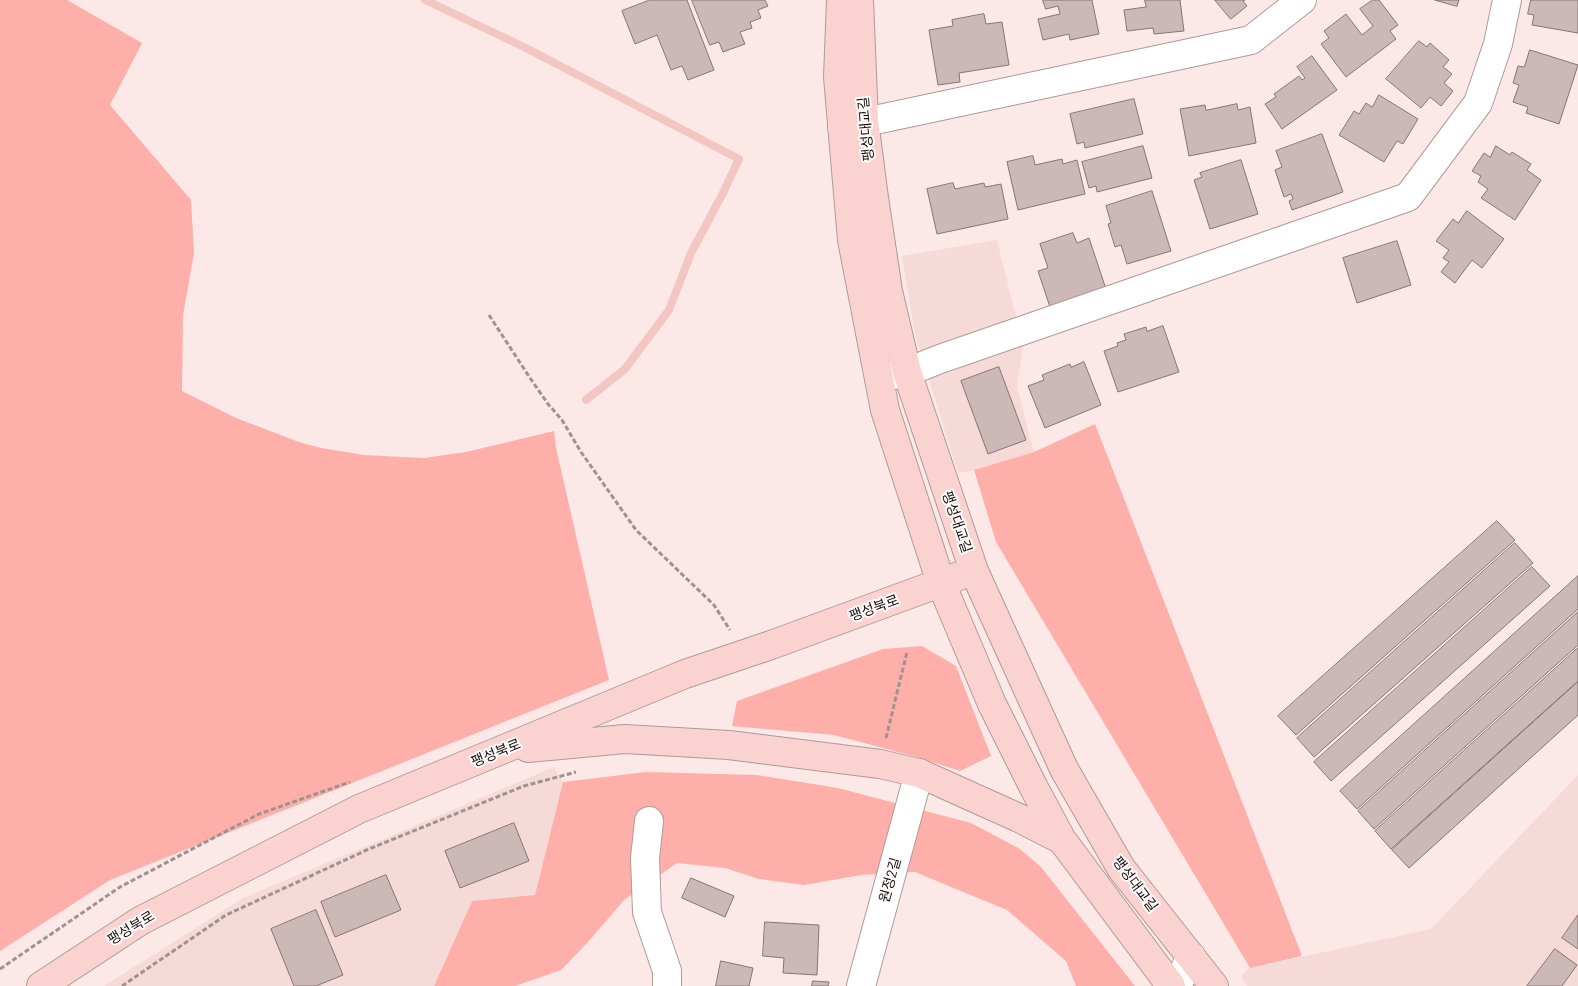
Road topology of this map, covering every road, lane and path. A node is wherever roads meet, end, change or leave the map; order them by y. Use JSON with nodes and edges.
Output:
{"nodes":[{"id":1,"x":841,"y":0,"type":"edge"},
{"id":2,"x":859,"y":0,"type":"edge"},
{"id":3,"x":1302,"y":0,"type":"edge"},
{"id":4,"x":1506,"y":0,"type":"edge"},
{"id":5,"x":853,"y":124,"type":"junction"},
{"id":6,"x":489,"y":316,"type":"dead end"},
{"id":7,"x":907,"y":372,"type":"junction"},
{"id":8,"x":879,"y":378,"type":"junction"},
{"id":9,"x":974,"y":571,"type":"junction"},
{"id":10,"x":941,"y":583,"type":"junction"},
{"id":11,"x":907,"y":652,"type":"dead end"},
{"id":12,"x":744,"y":654,"type":"junction"},
{"id":13,"x":884,"y":743,"type":"dead end"},
{"id":14,"x":502,"y":750,"type":"junction"},
{"id":15,"x":578,"y":771,"type":"dead end"},
{"id":16,"x":919,"y":773,"type":"junction"},
{"id":17,"x":649,"y":821,"type":"dead end"},
{"id":18,"x":1062,"y":840,"type":"junction"},
{"id":19,"x":1191,"y":956,"type":"junction"},
{"id":20,"x":41,"y":986,"type":"edge"},
{"id":21,"x":122,"y":986,"type":"edge"},
{"id":22,"x":667,"y":986,"type":"edge"},
{"id":23,"x":862,"y":986,"type":"edge"},
{"id":24,"x":1171,"y":986,"type":"edge"},
{"id":25,"x":1177,"y":986,"type":"edge"},
{"id":26,"x":1214,"y":986,"type":"edge"}],
"edges":[{"from":1,"to":5,"type":"main road"},
{"from":2,"to":5,"type":"main road","name":"팽성대교길"},
{"from":3,"to":5,"type":"street"},
{"from":4,"to":7,"type":"street"},
{"from":5,"to":7,"type":"main road","name":"팽성대교길"},
{"from":5,"to":8,"type":"main road"},
{"from":6,"to":12,"type":"path"},
{"from":7,"to":8,"type":"street"},
{"from":7,"to":9,"type":"main road","name":"팽성대교길"},
{"from":8,"to":10,"type":"main road"},
{"from":9,"to":10,"type":"main road","name":"팽성북로"},
{"from":9,"to":19,"type":"main road","name":"팽성대교길"},
{"from":10,"to":12,"type":"main road","name":"팽성북로"},
{"from":10,"to":18,"type":"main road"},
{"from":11,"to":13,"type":"path"},
{"from":12,"to":14,"type":"main road","name":"팽성북로"},
{"from":14,"to":16,"type":"main road"},
{"from":14,"to":20,"type":"main road","name":"팽성북로"},
{"from":15,"to":21,"type":"path"},
{"from":16,"to":18,"type":"main road"},
{"from":16,"to":23,"type":"street","name":"원정2길"},
{"from":17,"to":22,"type":"street"},
{"from":18,"to":24,"type":"main road"},
{"from":19,"to":25,"type":"street"},
{"from":19,"to":26,"type":"main road","name":"팽성대교길"}]}
